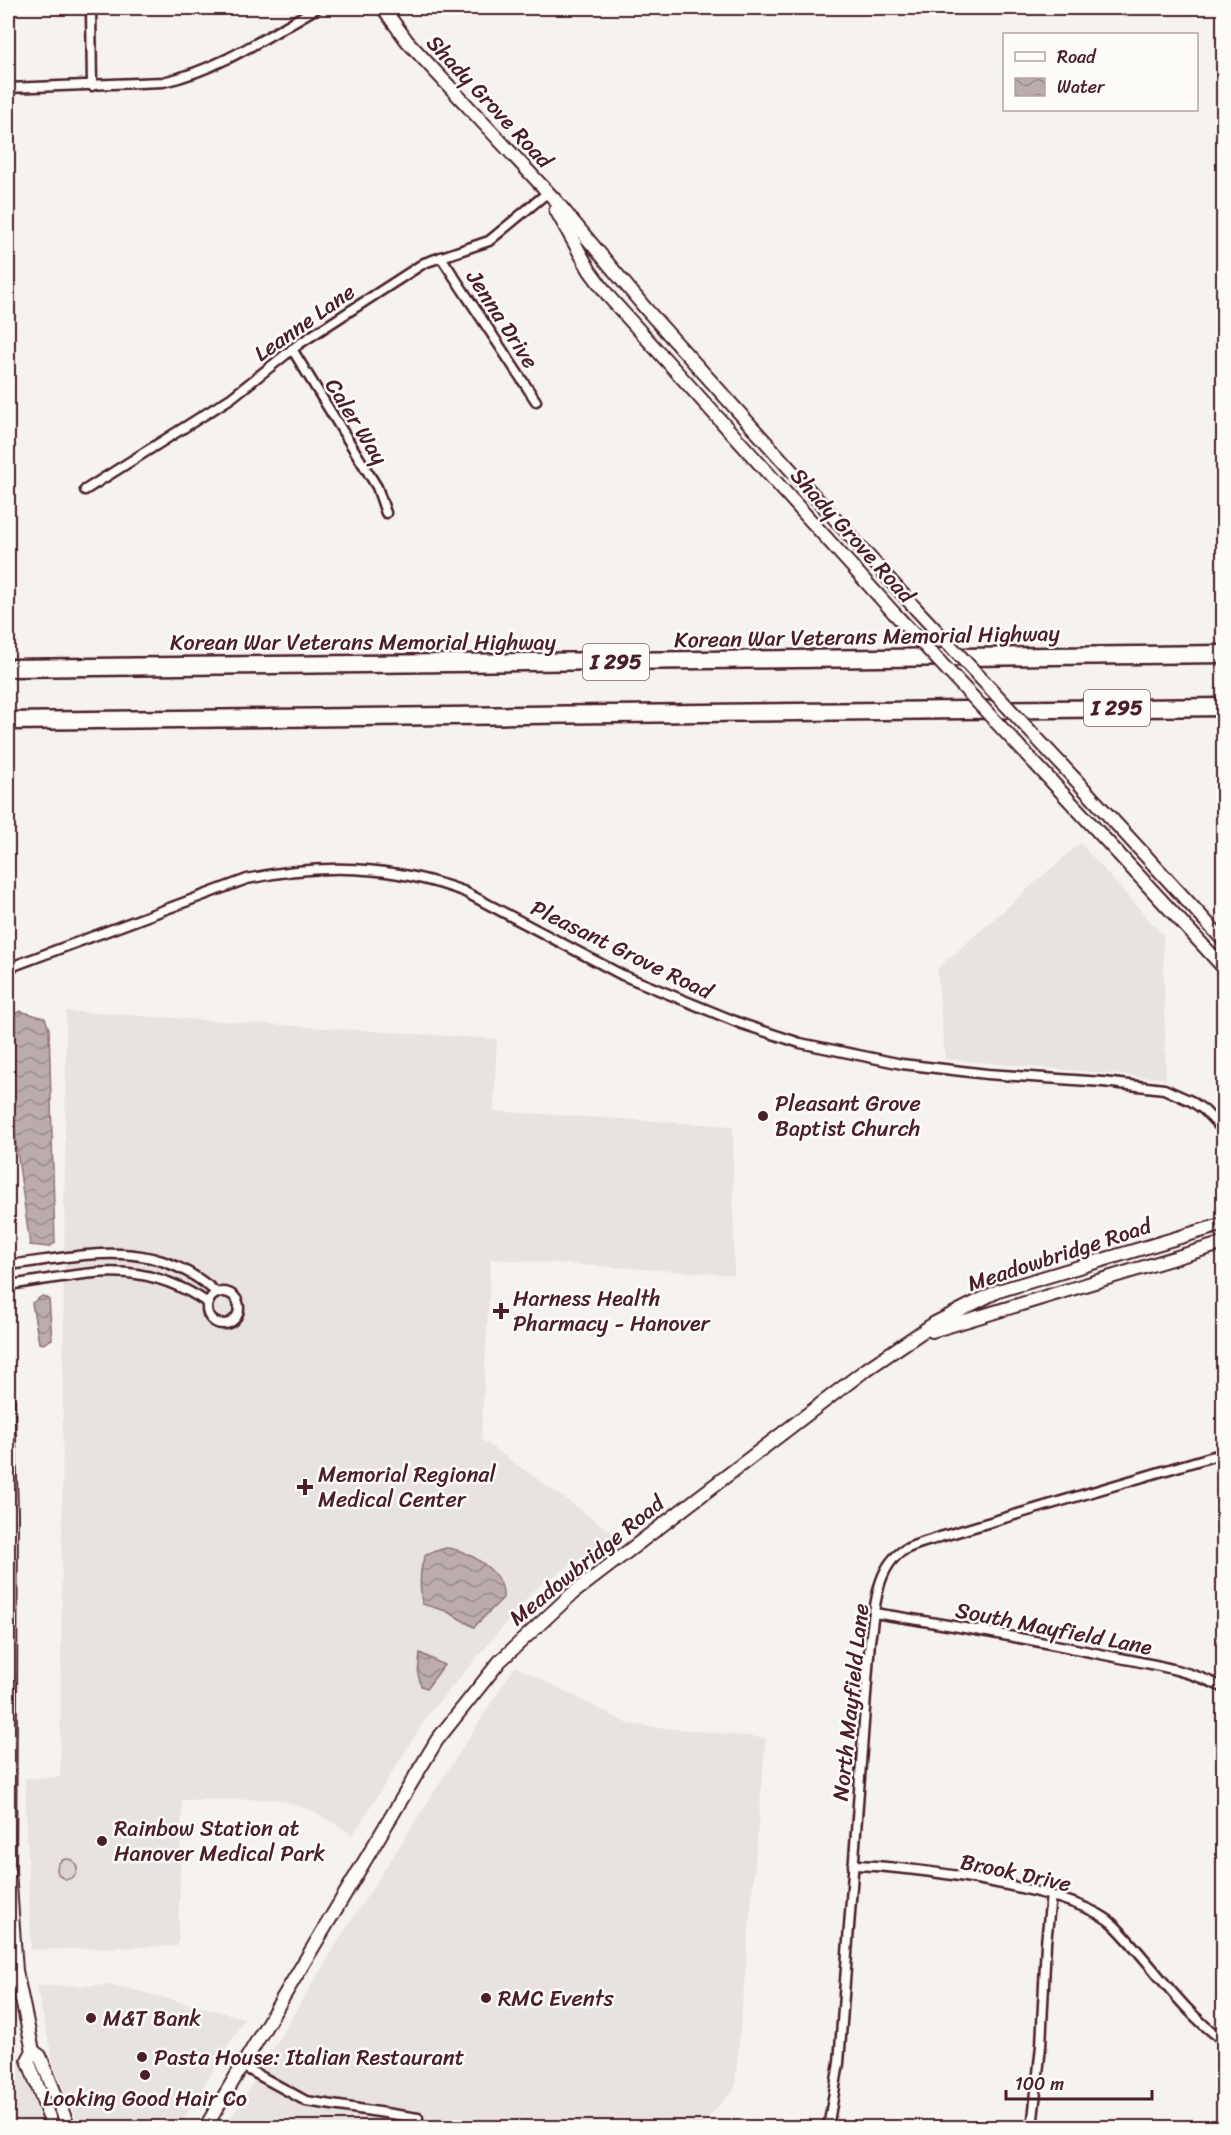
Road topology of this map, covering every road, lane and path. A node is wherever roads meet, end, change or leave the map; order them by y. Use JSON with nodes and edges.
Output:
{"nodes":[{"id":1,"x":91,"y":8,"type":"edge"},
{"id":2,"x":317,"y":8,"type":"edge"},
{"id":3,"x":383,"y":8,"type":"edge"},
{"id":4,"x":92,"y":86,"type":"junction"},
{"id":5,"x":8,"y":88,"type":"edge"},
{"id":6,"x":547,"y":193,"type":"junction"},
{"id":7,"x":441,"y":257,"type":"junction"},
{"id":8,"x":292,"y":349,"type":"junction"},
{"id":9,"x":536,"y":400,"type":"dead end"},
{"id":10,"x":788,"y":465,"type":"junction"},
{"id":11,"x":773,"y":478,"type":"junction"},
{"id":12,"x":85,"y":490,"type":"dead end"},
{"id":13,"x":386,"y":513,"type":"dead end"},
{"id":14,"x":1224,"y":654,"type":"edge"},
{"id":15,"x":8,"y":668,"type":"edge"},
{"id":16,"x":1224,"y":706,"type":"edge"},
{"id":17,"x":1196,"y":707,"type":"junction"},
{"id":18,"x":1224,"y":712,"type":"edge"},
{"id":19,"x":8,"y":721,"type":"edge"},
{"id":20,"x":1224,"y":941,"type":"edge"},
{"id":21,"x":8,"y":968,"type":"edge"},
{"id":22,"x":1224,"y":968,"type":"edge"},
{"id":23,"x":1224,"y":1131,"type":"edge"},
{"id":24,"x":1224,"y":1224,"type":"edge"},
{"id":25,"x":1224,"y":1243,"type":"edge"},
{"id":26,"x":8,"y":1265,"type":"edge"},
{"id":27,"x":8,"y":1285,"type":"edge"},
{"id":28,"x":217,"y":1293,"type":"junction"},
{"id":29,"x":207,"y":1303,"type":"junction"},
{"id":30,"x":914,"y":1337,"type":"junction"},
{"id":31,"x":8,"y":1401,"type":"edge"},
{"id":32,"x":1224,"y":1452,"type":"edge"},
{"id":33,"x":874,"y":1613,"type":"junction"},
{"id":34,"x":1224,"y":1688,"type":"edge"},
{"id":35,"x":8,"y":1845,"type":"edge"},
{"id":36,"x":853,"y":1864,"type":"junction"},
{"id":37,"x":1051,"y":1895,"type":"junction"},
{"id":38,"x":1224,"y":2041,"type":"edge"},
{"id":39,"x":33,"y":2051,"type":"junction"},
{"id":40,"x":242,"y":2066,"type":"junction"},
{"id":41,"x":418,"y":2118,"type":"dead end"},
{"id":42,"x":53,"y":2127,"type":"edge"},
{"id":43,"x":69,"y":2127,"type":"edge"},
{"id":44,"x":205,"y":2127,"type":"edge"},
{"id":45,"x":828,"y":2127,"type":"edge"},
{"id":46,"x":1032,"y":2127,"type":"edge"}],
"edges":[{"from":1,"to":4,"type":"street"},
{"from":2,"to":4,"type":"street"},
{"from":3,"to":6,"type":"main road","name":"Shady Grove Road"},
{"from":4,"to":5,"type":"street"},
{"from":6,"to":7,"type":"street","name":"Leanne Lane"},
{"from":6,"to":10,"type":"main road","name":"Shady Grove Road"},
{"from":6,"to":11,"type":"main road","name":"Shady Grove Road"},
{"from":7,"to":8,"type":"street","name":"Leanne Lane"},
{"from":7,"to":9,"type":"street","name":"Jenna Drive"},
{"from":8,"to":12,"type":"street","name":"Leanne Lane"},
{"from":8,"to":13,"type":"street","name":"Caler Way"},
{"from":10,"to":11,"type":"main road"},
{"from":10,"to":20,"type":"main road","name":"Shady Grove Road","bridge":true},
{"from":11,"to":22,"type":"main road","name":"Shady Grove Road","bridge":true},
{"from":14,"to":15,"type":"highway","name":"Korean War Veterans Memorial Highway","number":"I 295"},
{"from":16,"to":17,"type":"highway","number":"I 295"},
{"from":17,"to":18,"type":"highway"},
{"from":17,"to":19,"type":"highway","number":"I 295"},
{"from":21,"to":23,"type":"street","name":"Pleasant Grove Road"},
{"from":24,"to":30,"type":"main road","name":"Meadowbridge Road"},
{"from":25,"to":30,"type":"main road","name":"Meadowbridge Road"},
{"from":26,"to":28,"type":"street"},
{"from":27,"to":29,"type":"street"},
{"from":28,"to":29,"type":"street"},
{"from":28,"to":29,"type":"street"},
{"from":30,"to":40,"type":"main road","name":"Meadowbridge Road"},
{"from":31,"to":35,"type":"main road"},
{"from":32,"to":33,"type":"street","name":"North Mayfield Lane"},
{"from":33,"to":34,"type":"street","name":"South Mayfield Lane"},
{"from":33,"to":36,"type":"street","name":"North Mayfield Lane"},
{"from":35,"to":39,"type":"main road"},
{"from":36,"to":37,"type":"street","name":"Brook Drive"},
{"from":36,"to":45,"type":"street","name":"North Mayfield Lane"},
{"from":37,"to":38,"type":"street","name":"Brook Drive"},
{"from":37,"to":46,"type":"street"},
{"from":39,"to":42,"type":"main road"},
{"from":39,"to":43,"type":"main road"},
{"from":40,"to":41,"type":"street"},
{"from":40,"to":44,"type":"main road","name":"Meadowbridge Road"}]}
